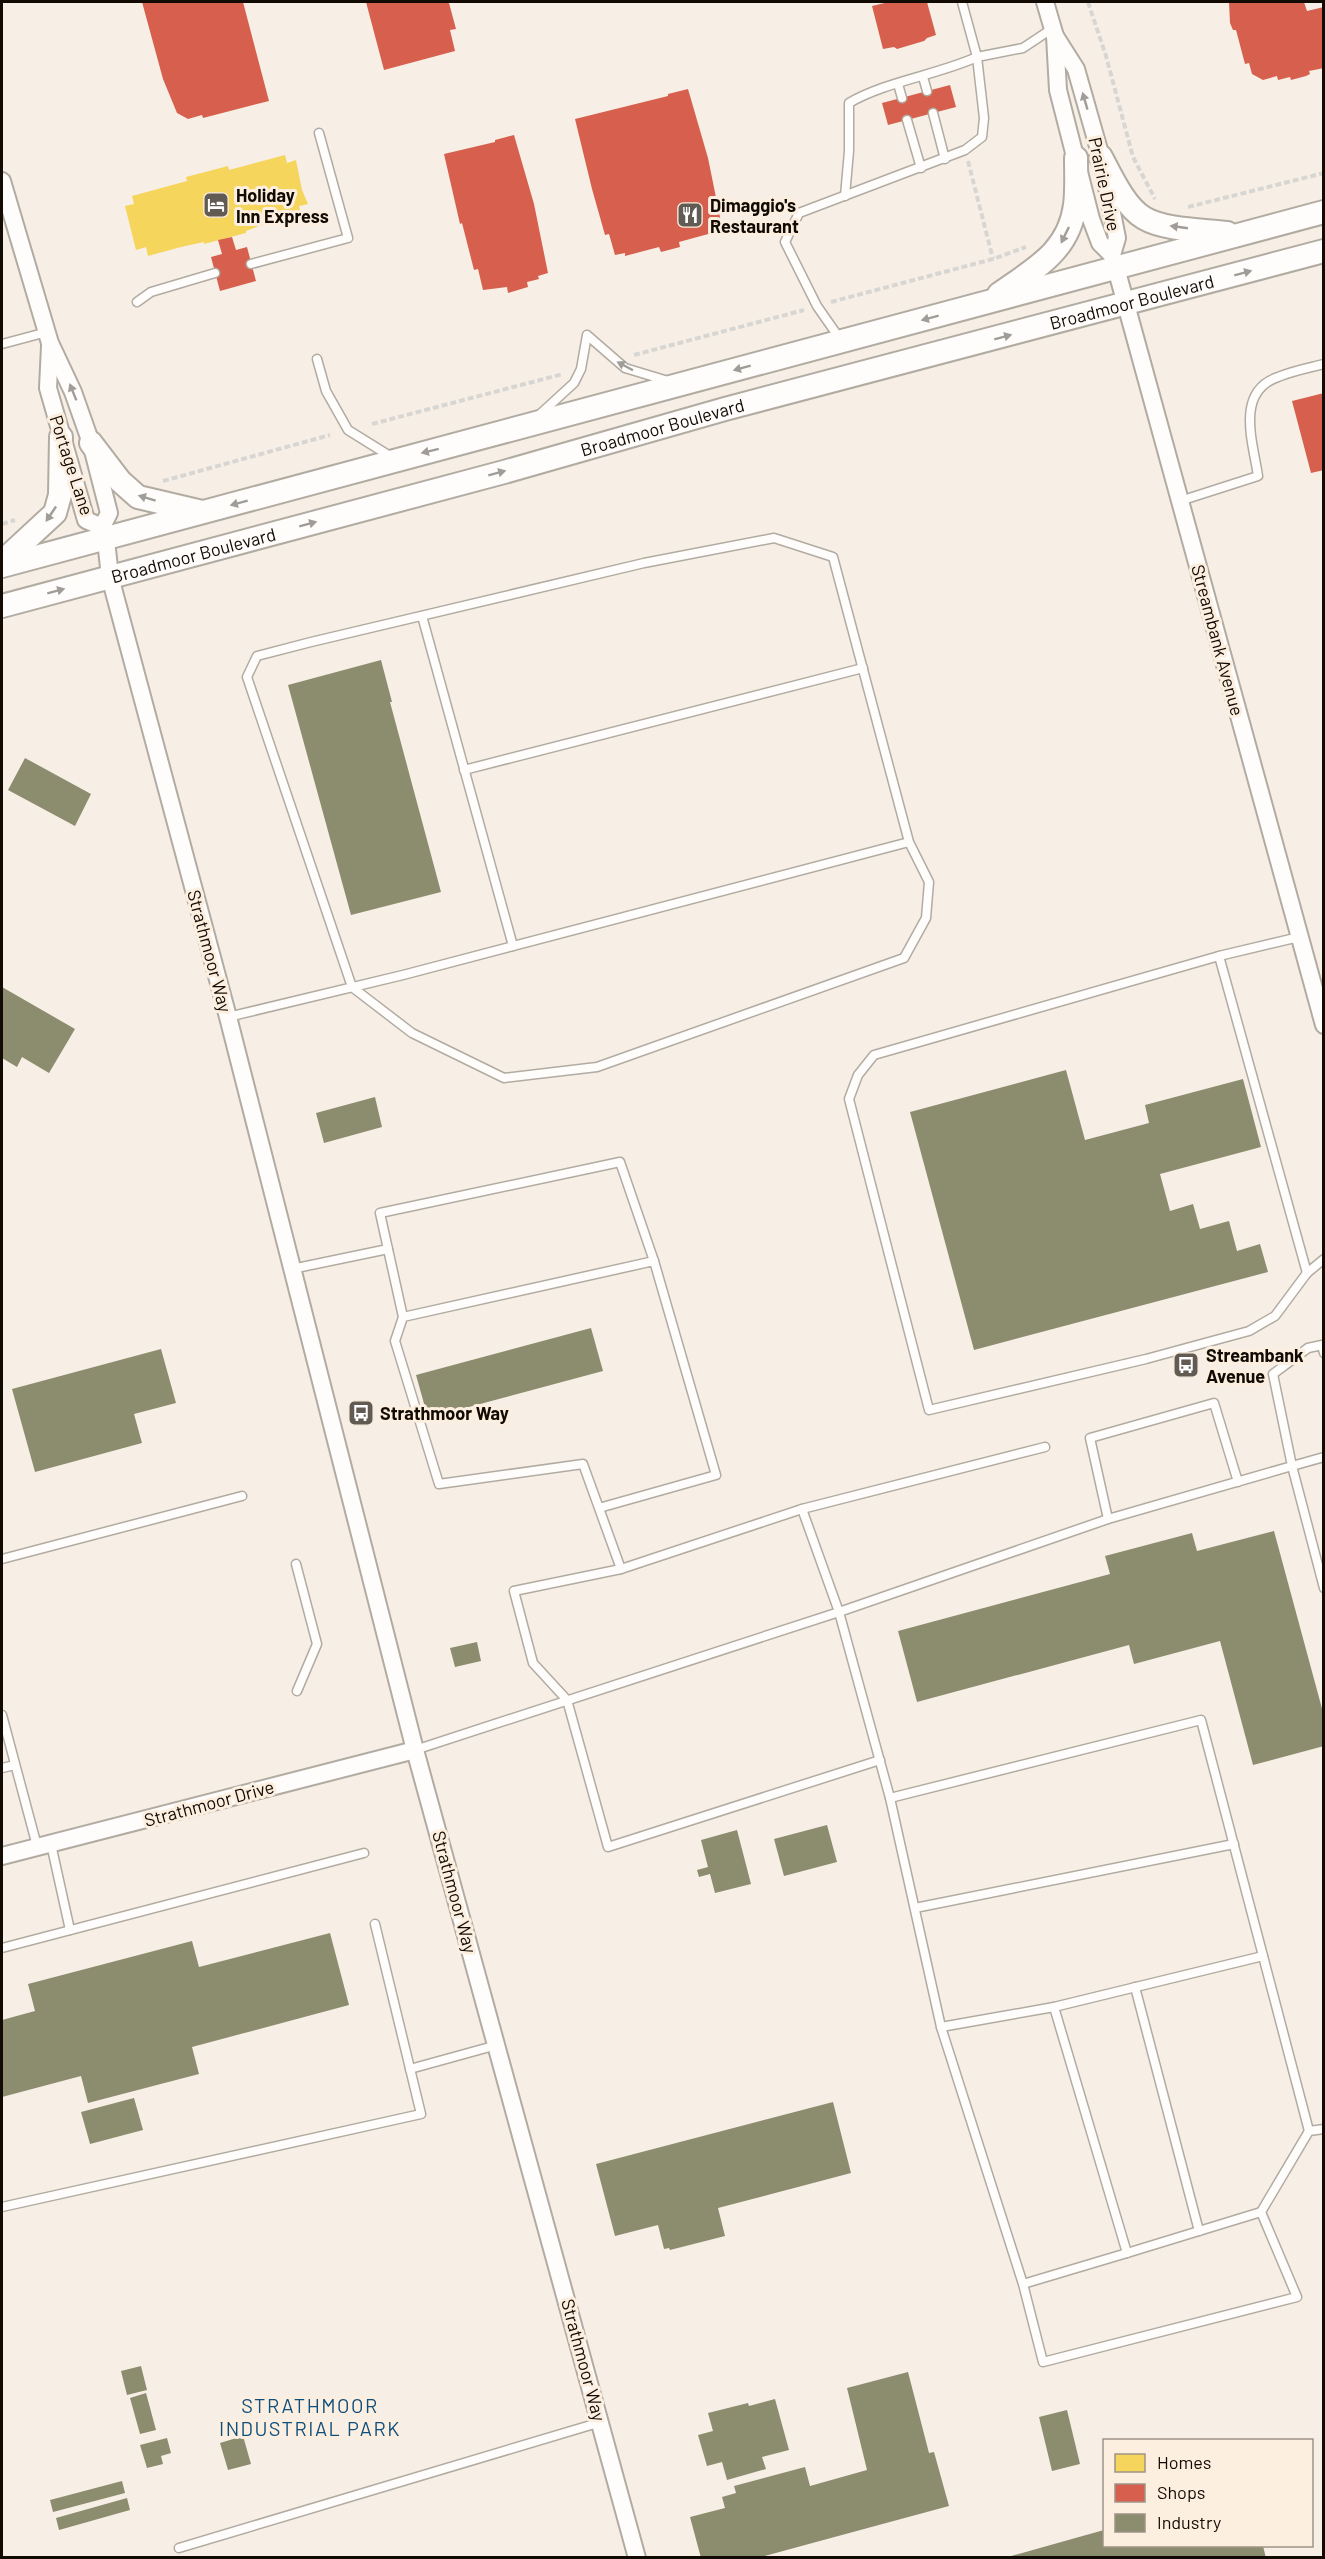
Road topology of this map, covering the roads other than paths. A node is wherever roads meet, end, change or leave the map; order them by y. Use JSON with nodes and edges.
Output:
{"nodes":[{"id":1,"x":963,"y":2,"type":"edge"},
{"id":2,"x":1046,"y":2,"type":"edge"},
{"id":3,"x":1054,"y":32,"type":"junction"},
{"id":4,"x":977,"y":57,"type":"junction"},
{"id":5,"x":923,"y":77,"type":"junction"},
{"id":6,"x":898,"y":84,"type":"junction"},
{"id":7,"x":927,"y":91,"type":"dead end"},
{"id":8,"x":902,"y":98,"type":"dead end"},
{"id":9,"x":933,"y":113,"type":"dead end"},
{"id":10,"x":907,"y":120,"type":"dead end"},
{"id":11,"x":320,"y":134,"type":"dead end"},
{"id":12,"x":1076,"y":158,"type":"junction"},
{"id":13,"x":1101,"y":158,"type":"junction"},
{"id":14,"x":945,"y":159,"type":"junction"},
{"id":15,"x":921,"y":168,"type":"junction"},
{"id":16,"x":3,"y":190,"type":"edge"},
{"id":17,"x":845,"y":196,"type":"junction"},
{"id":18,"x":1323,"y":212,"type":"edge"},
{"id":19,"x":1237,"y":235,"type":"junction"},
{"id":20,"x":1323,"y":251,"type":"edge"},
{"id":21,"x":1114,"y":261,"type":"junction"},
{"id":22,"x":251,"y":264,"type":"dead end"},
{"id":23,"x":215,"y":273,"type":"dead end"},
{"id":24,"x":136,"y":302,"type":"dead end"},
{"id":25,"x":987,"y":303,"type":"junction"},
{"id":26,"x":1126,"y":305,"type":"junction"},
{"id":27,"x":48,"y":337,"type":"junction"},
{"id":28,"x":841,"y":341,"type":"junction"},
{"id":29,"x":2,"y":344,"type":"edge"},
{"id":30,"x":317,"y":359,"type":"dead end"},
{"id":31,"x":1323,"y":364,"type":"edge"},
{"id":32,"x":680,"y":385,"type":"junction"},
{"id":33,"x":527,"y":426,"type":"junction"},
{"id":34,"x":61,"y":437,"type":"junction"},
{"id":35,"x":91,"y":443,"type":"junction"},
{"id":36,"x":396,"y":460,"type":"junction"},
{"id":37,"x":1180,"y":501,"type":"junction"},
{"id":38,"x":203,"y":513,"type":"junction"},
{"id":39,"x":104,"y":533,"type":"junction"},
{"id":40,"x":2,"y":564,"type":"edge"},
{"id":41,"x":110,"y":577,"type":"junction"},
{"id":42,"x":2,"y":606,"type":"edge"},
{"id":43,"x":422,"y":616,"type":"junction"},
{"id":44,"x":863,"y":668,"type":"junction"},
{"id":45,"x":464,"y":770,"type":"junction"},
{"id":46,"x":909,"y":842,"type":"junction"},
{"id":47,"x":1299,"y":937,"type":"junction"},
{"id":48,"x":513,"y":946,"type":"junction"},
{"id":49,"x":1219,"y":956,"type":"junction"},
{"id":50,"x":352,"y":987,"type":"junction"},
{"id":51,"x":228,"y":1017,"type":"junction"},
{"id":52,"x":1323,"y":1025,"type":"edge"},
{"id":53,"x":388,"y":1250,"type":"junction"},
{"id":54,"x":1323,"y":1259,"type":"edge"},
{"id":55,"x":654,"y":1261,"type":"junction"},
{"id":56,"x":292,"y":1269,"type":"junction"},
{"id":57,"x":1306,"y":1273,"type":"junction"},
{"id":58,"x":403,"y":1317,"type":"junction"},
{"id":59,"x":1323,"y":1353,"type":"edge"},
{"id":60,"x":1045,"y":1448,"type":"dead end"},
{"id":61,"x":1323,"y":1457,"type":"edge"},
{"id":62,"x":1292,"y":1467,"type":"junction"},
{"id":63,"x":1238,"y":1482,"type":"junction"},
{"id":64,"x":242,"y":1496,"type":"dead end"},
{"id":65,"x":599,"y":1508,"type":"junction"},
{"id":66,"x":802,"y":1509,"type":"junction"},
{"id":67,"x":1108,"y":1519,"type":"junction"},
{"id":68,"x":2,"y":1559,"type":"edge"},
{"id":69,"x":296,"y":1564,"type":"dead end"},
{"id":70,"x":621,"y":1569,"type":"junction"},
{"id":71,"x":1323,"y":1588,"type":"edge"},
{"id":72,"x":839,"y":1612,"type":"junction"},
{"id":73,"x":297,"y":1691,"type":"dead end"},
{"id":74,"x":567,"y":1700,"type":"junction"},
{"id":75,"x":2,"y":1715,"type":"edge"},
{"id":76,"x":415,"y":1750,"type":"junction"},
{"id":77,"x":880,"y":1760,"type":"junction"},
{"id":78,"x":15,"y":1765,"type":"junction"},
{"id":79,"x":2,"y":1768,"type":"edge"},
{"id":80,"x":890,"y":1798,"type":"junction"},
{"id":81,"x":1234,"y":1844,"type":"junction"},
{"id":82,"x":44,"y":1845,"type":"junction"},
{"id":83,"x":364,"y":1853,"type":"dead end"},
{"id":84,"x":2,"y":1856,"type":"edge"},
{"id":85,"x":915,"y":1908,"type":"junction"},
{"id":86,"x":375,"y":1924,"type":"dead end"},
{"id":87,"x":70,"y":1930,"type":"junction"},
{"id":88,"x":2,"y":1948,"type":"edge"},
{"id":89,"x":1263,"y":1956,"type":"junction"},
{"id":90,"x":1135,"y":1988,"type":"junction"},
{"id":91,"x":1054,"y":2007,"type":"junction"},
{"id":92,"x":942,"y":2027,"type":"junction"},
{"id":93,"x":497,"y":2045,"type":"junction"},
{"id":94,"x":410,"y":2069,"type":"junction"},
{"id":95,"x":1323,"y":2129,"type":"edge"},
{"id":96,"x":1310,"y":2131,"type":"junction"},
{"id":97,"x":2,"y":2207,"type":"edge"},
{"id":98,"x":1261,"y":2212,"type":"junction"},
{"id":99,"x":1199,"y":2231,"type":"junction"},
{"id":100,"x":1127,"y":2253,"type":"junction"},
{"id":101,"x":1023,"y":2284,"type":"junction"},
{"id":102,"x":601,"y":2422,"type":"junction"},
{"id":103,"x":179,"y":2548,"type":"dead end"},
{"id":104,"x":638,"y":2558,"type":"edge"}],
"edges":[{"from":1,"to":4,"type":"lane"},
{"from":2,"to":3,"type":"street","name":"Prairie Drive"},
{"from":3,"to":4,"type":"lane"},
{"from":3,"to":12,"type":"street","name":"Prairie Drive"},
{"from":13,"to":3,"type":"street","name":"Prairie Drive","one_way":true},
{"from":4,"to":5,"type":"lane"},
{"from":4,"to":14,"type":"lane"},
{"from":5,"to":6,"type":"lane"},
{"from":5,"to":7,"type":"lane"},
{"from":6,"to":8,"type":"lane"},
{"from":6,"to":17,"type":"lane"},
{"from":9,"to":14,"type":"lane"},
{"from":10,"to":15,"type":"lane"},
{"from":11,"to":22,"type":"lane"},
{"from":12,"to":21,"type":"street","name":"Prairie Drive"},
{"from":12,"to":25,"type":"main road","one_way":true},
{"from":19,"to":13,"type":"main road","one_way":true},
{"from":13,"to":21,"type":"street","name":"Prairie Drive"},
{"from":14,"to":15,"type":"lane"},
{"from":15,"to":17,"type":"lane"},
{"from":16,"to":27,"type":"street","name":"Portage Lane"},
{"from":17,"to":28,"type":"lane"},
{"from":18,"to":19,"type":"main road","name":"Broadmoor Boulevard"},
{"from":19,"to":21,"type":"main road","name":"Broadmoor Boulevard"},
{"from":26,"to":20,"type":"main road","name":"Broadmoor Boulevard","one_way":true},
{"from":21,"to":25,"type":"main road","name":"Broadmoor Boulevard"},
{"from":21,"to":26,"type":"street","name":"Streambank Avenue"},
{"from":23,"to":24,"type":"lane"},
{"from":25,"to":28,"type":"main road","name":"Broadmoor Boulevard","one_way":true},
{"from":26,"to":37,"type":"street","name":"Streambank Avenue"},
{"from":41,"to":26,"type":"main road","name":"Broadmoor Boulevard","one_way":true},
{"from":27,"to":29,"type":"lane"},
{"from":27,"to":34,"type":"street","name":"Portage Lane"},
{"from":35,"to":27,"type":"street","name":"Portage Lane","one_way":true},
{"from":28,"to":32,"type":"main road","name":"Broadmoor Boulevard","one_way":true},
{"from":30,"to":36,"type":"lane"},
{"from":31,"to":37,"type":"lane"},
{"from":32,"to":33,"type":"main road","name":"Broadmoor Boulevard"},
{"from":32,"to":33,"type":"lane","one_way":true},
{"from":33,"to":36,"type":"main road","name":"Broadmoor Boulevard","one_way":true},
{"from":34,"to":39,"type":"street","name":"Portage Lane"},
{"from":34,"to":40,"type":"main road","one_way":true},
{"from":38,"to":35,"type":"main road","one_way":true},
{"from":35,"to":39,"type":"street","name":"Portage Lane"},
{"from":36,"to":38,"type":"main road","name":"Broadmoor Boulevard","one_way":true},
{"from":37,"to":47,"type":"street","name":"Streambank Avenue"},
{"from":38,"to":39,"type":"main road","name":"Broadmoor Boulevard"},
{"from":39,"to":40,"type":"main road","name":"Broadmoor Boulevard"},
{"from":39,"to":41,"type":"street","name":"Strathmoor Way"},
{"from":42,"to":41,"type":"main road","name":"Broadmoor Boulevard","one_way":true},
{"from":41,"to":51,"type":"street","name":"Strathmoor Way"},
{"from":43,"to":44,"type":"lane"},
{"from":43,"to":45,"type":"lane"},
{"from":43,"to":50,"type":"lane"},
{"from":44,"to":45,"type":"lane"},
{"from":44,"to":46,"type":"lane"},
{"from":45,"to":48,"type":"lane"},
{"from":46,"to":48,"type":"lane"},
{"from":46,"to":50,"type":"lane"},
{"from":47,"to":49,"type":"lane"},
{"from":47,"to":52,"type":"street","name":"Streambank Avenue"},
{"from":48,"to":50,"type":"lane"},
{"from":49,"to":57,"type":"lane"},
{"from":49,"to":57,"type":"lane"},
{"from":50,"to":51,"type":"lane"},
{"from":51,"to":56,"type":"street","name":"Strathmoor Way"},
{"from":53,"to":55,"type":"lane"},
{"from":53,"to":56,"type":"lane"},
{"from":53,"to":58,"type":"lane"},
{"from":54,"to":57,"type":"lane"},
{"from":55,"to":58,"type":"lane"},
{"from":55,"to":65,"type":"lane"},
{"from":56,"to":76,"type":"street","name":"Strathmoor Way"},
{"from":58,"to":65,"type":"lane"},
{"from":59,"to":62,"type":"lane"},
{"from":60,"to":66,"type":"lane"},
{"from":61,"to":62,"type":"lane"},
{"from":62,"to":63,"type":"lane"},
{"from":62,"to":71,"type":"lane"},
{"from":63,"to":67,"type":"lane"},
{"from":63,"to":67,"type":"lane"},
{"from":64,"to":68,"type":"lane"},
{"from":65,"to":70,"type":"lane"},
{"from":66,"to":70,"type":"lane"},
{"from":66,"to":72,"type":"lane"},
{"from":67,"to":72,"type":"lane"},
{"from":69,"to":73,"type":"lane"},
{"from":70,"to":74,"type":"lane"},
{"from":72,"to":74,"type":"lane"},
{"from":72,"to":77,"type":"lane"},
{"from":74,"to":76,"type":"lane"},
{"from":74,"to":77,"type":"lane"},
{"from":75,"to":78,"type":"lane"},
{"from":76,"to":82,"type":"street","name":"Strathmoor Drive"},
{"from":76,"to":93,"type":"street","name":"Strathmoor Way"},
{"from":77,"to":80,"type":"lane"},
{"from":78,"to":79,"type":"lane"},
{"from":78,"to":82,"type":"lane"},
{"from":80,"to":81,"type":"lane"},
{"from":80,"to":85,"type":"lane"},
{"from":81,"to":85,"type":"lane"},
{"from":81,"to":89,"type":"lane"},
{"from":82,"to":84,"type":"street","name":"Strathmoor Drive"},
{"from":82,"to":87,"type":"lane"},
{"from":83,"to":87,"type":"lane"},
{"from":85,"to":92,"type":"lane"},
{"from":86,"to":94,"type":"lane"},
{"from":87,"to":88,"type":"lane"},
{"from":89,"to":90,"type":"lane"},
{"from":89,"to":96,"type":"lane"},
{"from":90,"to":91,"type":"lane"},
{"from":90,"to":99,"type":"lane"},
{"from":91,"to":92,"type":"lane"},
{"from":91,"to":100,"type":"lane"},
{"from":92,"to":101,"type":"lane"},
{"from":93,"to":94,"type":"lane"},
{"from":93,"to":102,"type":"street","name":"Strathmoor Way"},
{"from":94,"to":97,"type":"lane"},
{"from":95,"to":96,"type":"lane"},
{"from":96,"to":98,"type":"lane"},
{"from":98,"to":99,"type":"lane"},
{"from":98,"to":101,"type":"lane"},
{"from":99,"to":100,"type":"lane"},
{"from":100,"to":101,"type":"lane"},
{"from":102,"to":103,"type":"lane"},
{"from":102,"to":104,"type":"street","name":"Strathmoor Way"}]}
